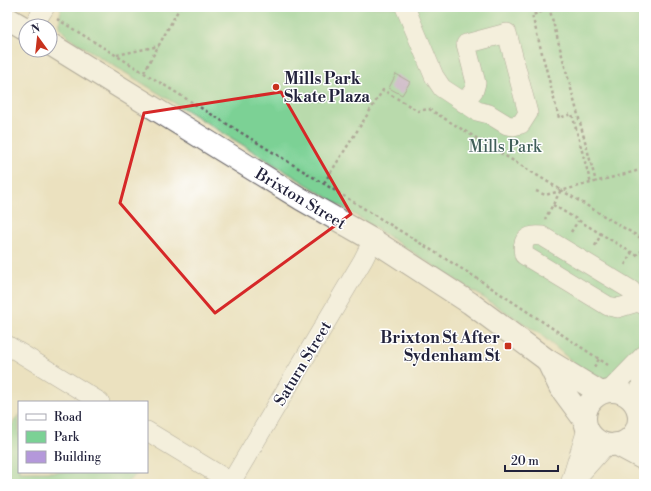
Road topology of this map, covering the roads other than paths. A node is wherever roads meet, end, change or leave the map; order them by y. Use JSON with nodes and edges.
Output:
{"nodes":[{"id":1,"x":405,"y":7,"type":"edge"},
{"id":2,"x":7,"y":18,"type":"edge"},
{"id":3,"x":18,"y":24,"type":"edge"},
{"id":4,"x":58,"y":49,"type":"edge"},
{"id":5,"x":464,"y":103,"type":"junction"},
{"id":6,"x":373,"y":240,"type":"junction"},
{"id":7,"x":641,"y":304,"type":"edge"},
{"id":8,"x":7,"y":345,"type":"edge"},
{"id":9,"x":644,"y":355,"type":"edge"},
{"id":10,"x":547,"y":360,"type":"junction"},
{"id":11,"x":644,"y":370,"type":"edge"},
{"id":12,"x":606,"y":392,"type":"junction"},
{"id":13,"x":98,"y":401,"type":"edge"},
{"id":14,"x":640,"y":418,"type":"edge"},
{"id":15,"x":586,"y":425,"type":"junction"},
{"id":16,"x":148,"y":432,"type":"edge"},
{"id":17,"x":612,"y":444,"type":"junction"},
{"id":18,"x":644,"y":459,"type":"edge"},
{"id":19,"x":230,"y":483,"type":"edge"},
{"id":20,"x":570,"y":484,"type":"edge"}],
"edges":[{"from":1,"to":5,"type":"street"},
{"from":2,"to":3,"type":"main road"},
{"from":4,"to":6,"type":"main road","name":"Brixton Street"},
{"from":5,"to":5,"type":"street"},
{"from":6,"to":10,"type":"main road","name":"Brixton Street"},
{"from":6,"to":19,"type":"street","name":"Saturn Street"},
{"from":7,"to":7,"type":"street"},
{"from":8,"to":13,"type":"street"},
{"from":9,"to":12,"type":"street"},
{"from":10,"to":12,"type":"main road","name":"Brixton Street"},
{"from":10,"to":15,"type":"main road","name":"Brixton Street"},
{"from":11,"to":14,"type":"street"},
{"from":12,"to":14,"type":"main road","name":"Brixton Street"},
{"from":12,"to":15,"type":"main road"},
{"from":14,"to":17,"type":"main road"},
{"from":15,"to":17,"type":"main road","name":"Brixton Street"},
{"from":15,"to":20,"type":"street"},
{"from":16,"to":19,"type":"street"},
{"from":17,"to":18,"type":"main road","name":"Brixton Street"},
{"from":17,"to":20,"type":"street"}]}
